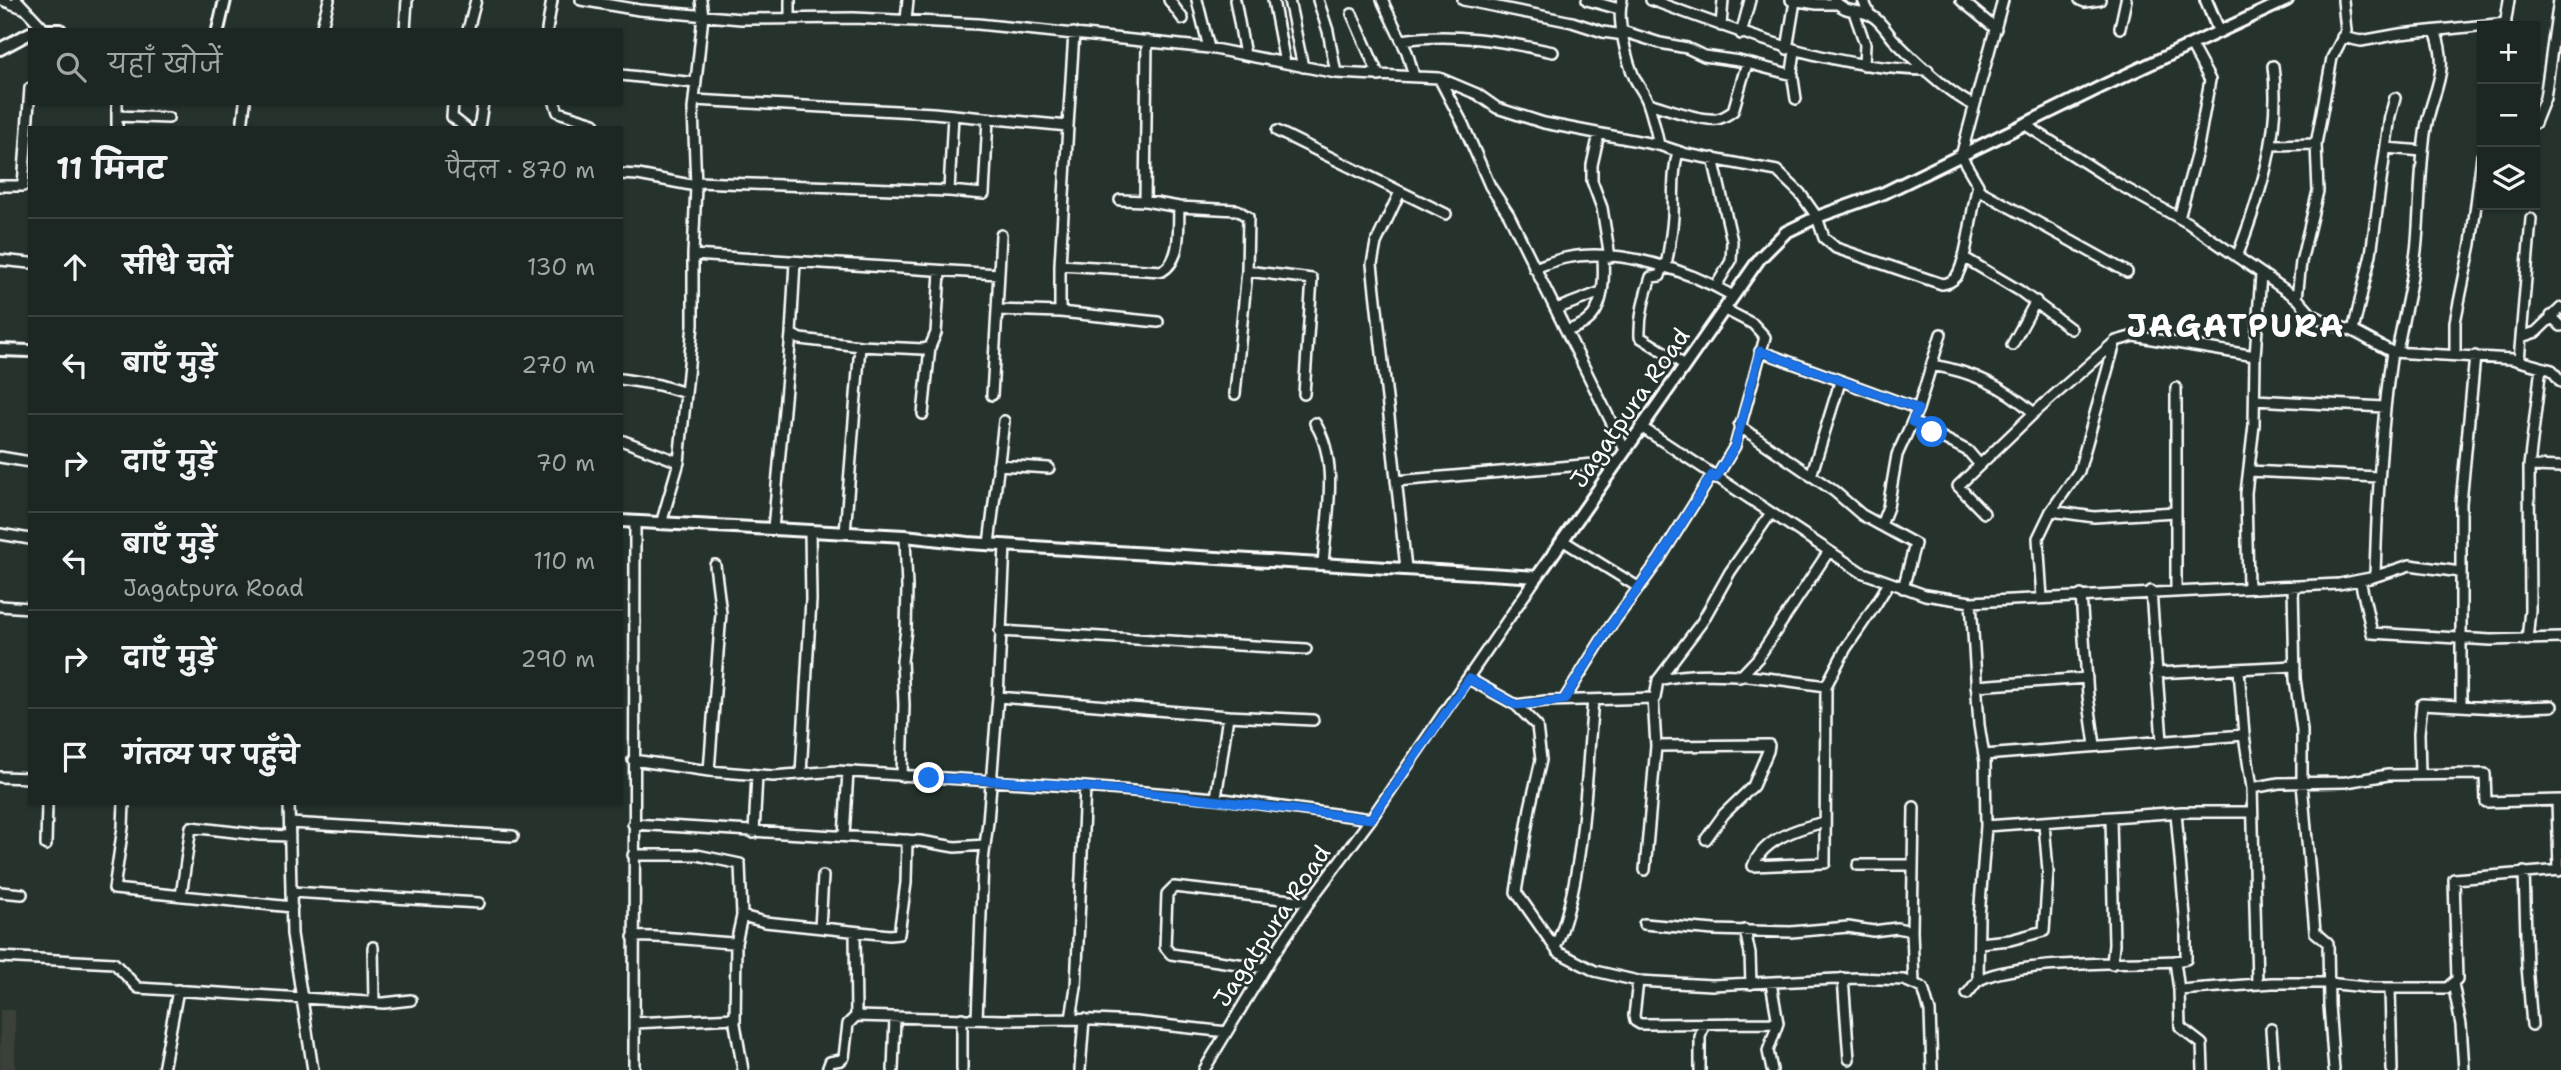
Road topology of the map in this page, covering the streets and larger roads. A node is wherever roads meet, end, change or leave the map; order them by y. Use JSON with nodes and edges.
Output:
{"nodes":[{"id":1,"x":2,"y":0,"type":"edge"},
{"id":2,"x":18,"y":0,"type":"edge"},
{"id":3,"x":225,"y":0,"type":"edge"},
{"id":4,"x":329,"y":0,"type":"edge"},
{"id":5,"x":407,"y":0,"type":"edge"},
{"id":6,"x":476,"y":0,"type":"edge"},
{"id":7,"x":552,"y":0,"type":"edge"},
{"id":8,"x":581,"y":0,"type":"edge"},
{"id":9,"x":701,"y":0,"type":"edge"},
{"id":10,"x":790,"y":0,"type":"edge"},
{"id":11,"x":908,"y":0,"type":"edge"},
{"id":12,"x":1169,"y":0,"type":"edge"},
{"id":13,"x":1197,"y":0,"type":"edge"},
{"id":14,"x":1235,"y":0,"type":"edge"},
{"id":15,"x":1273,"y":0,"type":"edge"},
{"id":16,"x":1289,"y":0,"type":"edge"},
{"id":17,"x":1318,"y":0,"type":"edge"},
{"id":18,"x":1382,"y":0,"type":"edge"},
{"id":19,"x":1463,"y":0,"type":"edge"},
{"id":20,"x":1587,"y":0,"type":"edge"},
{"id":21,"x":1651,"y":0,"type":"edge"},
{"id":22,"x":1723,"y":0,"type":"edge"},
{"id":23,"x":1750,"y":0,"type":"edge"},
{"id":24,"x":1863,"y":0,"type":"edge"},
{"id":25,"x":1961,"y":0,"type":"edge"},
{"id":26,"x":2003,"y":0,"type":"edge"},
{"id":27,"x":2080,"y":0,"type":"edge"},
{"id":28,"x":2100,"y":0,"type":"edge"},
{"id":29,"x":2126,"y":0,"type":"edge"},
{"id":30,"x":2206,"y":0,"type":"edge"},
{"id":31,"x":2287,"y":0,"type":"edge"},
{"id":32,"x":2343,"y":0,"type":"edge"},
{"id":33,"x":2509,"y":0,"type":"edge"},
{"id":34,"x":2558,"y":0,"type":"edge"},
{"id":35,"x":1792,"y":1,"type":"edge"},
{"id":36,"x":1835,"y":2,"type":"edge"},
{"id":37,"x":1620,"y":4,"type":"edge"},
{"id":38,"x":25,"y":9,"type":"junction"},
{"id":39,"x":1854,"y":12,"type":"junction"},
{"id":40,"x":1353,"y":14,"type":"dead end"},
{"id":41,"x":1870,"y":15,"type":"junction"},
{"id":42,"x":703,"y":16,"type":"junction"},
{"id":43,"x":790,"y":18,"type":"junction"},
{"id":44,"x":1184,"y":19,"type":"dead end"},
{"id":45,"x":906,"y":20,"type":"junction"},
{"id":46,"x":2506,"y":21,"type":"edge"},
{"id":47,"x":1721,"y":26,"type":"junction"},
{"id":48,"x":2477,"y":27,"type":"edge"},
{"id":49,"x":40,"y":28,"type":"edge"},
{"id":50,"x":218,"y":28,"type":"edge"},
{"id":51,"x":322,"y":28,"type":"edge"},
{"id":52,"x":405,"y":28,"type":"edge"},
{"id":53,"x":469,"y":28,"type":"edge"},
{"id":54,"x":547,"y":28,"type":"edge"},
{"id":55,"x":2120,"y":28,"type":"dead end"},
{"id":56,"x":1996,"y":29,"type":"junction"},
{"id":57,"x":2219,"y":31,"type":"junction"},
{"id":58,"x":2435,"y":31,"type":"junction"},
{"id":59,"x":1074,"y":33,"type":"junction"},
{"id":60,"x":1623,"y":33,"type":"junction"},
{"id":61,"x":28,"y":34,"type":"edge"},
{"id":62,"x":1741,"y":34,"type":"junction"},
{"id":63,"x":2343,"y":37,"type":"junction"},
{"id":64,"x":1402,"y":40,"type":"junction"},
{"id":65,"x":1147,"y":41,"type":"junction"},
{"id":66,"x":2191,"y":45,"type":"junction"},
{"id":67,"x":1209,"y":48,"type":"junction"},
{"id":68,"x":0,"y":49,"type":"edge"},
{"id":69,"x":1791,"y":50,"type":"junction"},
{"id":70,"x":1553,"y":52,"type":"dead end"},
{"id":71,"x":1245,"y":55,"type":"junction"},
{"id":72,"x":1285,"y":63,"type":"junction"},
{"id":73,"x":1747,"y":63,"type":"junction"},
{"id":74,"x":1864,"y":65,"type":"junction"},
{"id":75,"x":2273,"y":66,"type":"dead end"},
{"id":76,"x":1303,"y":67,"type":"junction"},
{"id":77,"x":1928,"y":70,"type":"junction"},
{"id":78,"x":1336,"y":74,"type":"junction"},
{"id":79,"x":623,"y":75,"type":"edge"},
{"id":80,"x":1793,"y":75,"type":"junction"},
{"id":81,"x":1379,"y":76,"type":"junction"},
{"id":82,"x":1414,"y":76,"type":"junction"},
{"id":83,"x":1438,"y":78,"type":"junction"},
{"id":84,"x":696,"y":83,"type":"junction"},
{"id":85,"x":2395,"y":98,"type":"dead end"},
{"id":86,"x":1796,"y":99,"type":"dead end"},
{"id":87,"x":694,"y":100,"type":"junction"},
{"id":88,"x":1648,"y":103,"type":"junction"},
{"id":89,"x":29,"y":105,"type":"edge"},
{"id":90,"x":117,"y":105,"type":"edge"},
{"id":91,"x":244,"y":105,"type":"edge"},
{"id":92,"x":453,"y":105,"type":"edge"},
{"id":93,"x":483,"y":105,"type":"edge"},
{"id":94,"x":556,"y":105,"type":"edge"},
{"id":95,"x":1973,"y":105,"type":"junction"},
{"id":96,"x":2540,"y":110,"type":"edge"},
{"id":97,"x":953,"y":115,"type":"junction"},
{"id":98,"x":117,"y":116,"type":"junction"},
{"id":99,"x":167,"y":118,"type":"dead end"},
{"id":100,"x":988,"y":119,"type":"junction"},
{"id":101,"x":2024,"y":124,"type":"junction"},
{"id":102,"x":29,"y":126,"type":"edge"},
{"id":103,"x":117,"y":126,"type":"edge"},
{"id":104,"x":242,"y":126,"type":"edge"},
{"id":105,"x":463,"y":126,"type":"edge"},
{"id":106,"x":479,"y":126,"type":"edge"},
{"id":107,"x":593,"y":126,"type":"edge"},
{"id":108,"x":1068,"y":126,"type":"junction"},
{"id":109,"x":1277,"y":131,"type":"dead end"},
{"id":110,"x":1599,"y":134,"type":"junction"},
{"id":111,"x":2316,"y":144,"type":"junction"},
{"id":112,"x":1659,"y":145,"type":"junction"},
{"id":113,"x":2272,"y":145,"type":"junction"},
{"id":114,"x":2386,"y":148,"type":"junction"},
{"id":115,"x":1678,"y":151,"type":"junction"},
{"id":116,"x":2423,"y":151,"type":"junction"},
{"id":117,"x":28,"y":153,"type":"edge"},
{"id":118,"x":1961,"y":156,"type":"junction"},
{"id":119,"x":1713,"y":158,"type":"junction"},
{"id":120,"x":623,"y":174,"type":"edge"},
{"id":121,"x":696,"y":184,"type":"junction"},
{"id":122,"x":0,"y":186,"type":"edge"},
{"id":123,"x":27,"y":186,"type":"edge"},
{"id":124,"x":1976,"y":189,"type":"junction"},
{"id":125,"x":949,"y":191,"type":"junction"},
{"id":126,"x":1400,"y":192,"type":"junction"},
{"id":127,"x":2477,"y":196,"type":"edge"},
{"id":128,"x":1121,"y":200,"type":"dead end"},
{"id":129,"x":1145,"y":201,"type":"junction"},
{"id":130,"x":1179,"y":207,"type":"junction"},
{"id":131,"x":1446,"y":214,"type":"dead end"},
{"id":132,"x":1817,"y":217,"type":"junction"},
{"id":133,"x":2179,"y":218,"type":"junction"},
{"id":134,"x":2531,"y":219,"type":"dead end"},
{"id":135,"x":1001,"y":235,"type":"dead end"},
{"id":136,"x":693,"y":255,"type":"junction"},
{"id":137,"x":1607,"y":257,"type":"junction"},
{"id":138,"x":1963,"y":257,"type":"junction"},
{"id":139,"x":2237,"y":257,"type":"junction"},
{"id":140,"x":0,"y":260,"type":"edge"},
{"id":141,"x":794,"y":262,"type":"junction"},
{"id":142,"x":28,"y":263,"type":"edge"},
{"id":143,"x":1059,"y":265,"type":"junction"},
{"id":144,"x":1665,"y":265,"type":"junction"},
{"id":145,"x":1534,"y":268,"type":"junction"},
{"id":146,"x":1247,"y":271,"type":"junction"},
{"id":147,"x":940,"y":272,"type":"junction"},
{"id":148,"x":2127,"y":272,"type":"dead end"},
{"id":149,"x":998,"y":274,"type":"junction"},
{"id":150,"x":2262,"y":275,"type":"junction"},
{"id":151,"x":1716,"y":286,"type":"junction"},
{"id":152,"x":1601,"y":292,"type":"junction"},
{"id":153,"x":1733,"y":296,"type":"junction"},
{"id":154,"x":2297,"y":298,"type":"junction"},
{"id":155,"x":2036,"y":301,"type":"junction"},
{"id":156,"x":2561,"y":308,"type":"edge"},
{"id":157,"x":1556,"y":309,"type":"junction"},
{"id":158,"x":1724,"y":309,"type":"junction"},
{"id":159,"x":997,"y":310,"type":"junction"},
{"id":160,"x":1060,"y":312,"type":"junction"},
{"id":161,"x":2551,"y":316,"type":"junction"},
{"id":162,"x":1158,"y":322,"type":"dead end"},
{"id":163,"x":2561,"y":326,"type":"edge"},
{"id":164,"x":2071,"y":329,"type":"dead end"},
{"id":165,"x":1567,"y":331,"type":"junction"},
{"id":166,"x":2353,"y":331,"type":"junction"},
{"id":167,"x":791,"y":334,"type":"junction"},
{"id":168,"x":1941,"y":334,"type":"dead end"},
{"id":169,"x":2521,"y":337,"type":"junction"},
{"id":170,"x":2116,"y":341,"type":"junction"},
{"id":171,"x":2012,"y":345,"type":"dead end"},
{"id":172,"x":860,"y":346,"type":"junction"},
{"id":173,"x":930,"y":347,"type":"junction"},
{"id":174,"x":0,"y":350,"type":"edge"},
{"id":175,"x":28,"y":351,"type":"edge"},
{"id":176,"x":1760,"y":351,"type":"junction"},
{"id":177,"x":2394,"y":352,"type":"junction"},
{"id":178,"x":2455,"y":355,"type":"junction"},
{"id":179,"x":2255,"y":356,"type":"junction"},
{"id":180,"x":2475,"y":356,"type":"junction"},
{"id":181,"x":2519,"y":361,"type":"junction"},
{"id":182,"x":1685,"y":365,"type":"junction"},
{"id":183,"x":1932,"y":365,"type":"junction"},
{"id":184,"x":2541,"y":367,"type":"junction"},
{"id":185,"x":623,"y":379,"type":"edge"},
{"id":186,"x":1840,"y":382,"type":"junction"},
{"id":187,"x":2561,"y":382,"type":"edge"},
{"id":188,"x":2176,"y":388,"type":"dead end"},
{"id":189,"x":686,"y":393,"type":"junction"},
{"id":190,"x":1235,"y":394,"type":"dead end"},
{"id":191,"x":1304,"y":394,"type":"dead end"},
{"id":192,"x":992,"y":395,"type":"dead end"},
{"id":193,"x":2255,"y":400,"type":"junction"},
{"id":194,"x":2384,"y":407,"type":"junction"},
{"id":195,"x":1918,"y":409,"type":"junction"},
{"id":196,"x":2034,"y":413,"type":"junction"},
{"id":197,"x":923,"y":414,"type":"dead end"},
{"id":198,"x":1004,"y":421,"type":"dead end"},
{"id":199,"x":1912,"y":422,"type":"junction"},
{"id":200,"x":1315,"y":423,"type":"dead end"},
{"id":201,"x":1739,"y":426,"type":"junction"},
{"id":202,"x":1641,"y":427,"type":"junction"},
{"id":203,"x":623,"y":441,"type":"edge"},
{"id":204,"x":1625,"y":450,"type":"junction"},
{"id":205,"x":0,"y":457,"type":"edge"},
{"id":206,"x":28,"y":462,"type":"edge"},
{"id":207,"x":679,"y":462,"type":"junction"},
{"id":208,"x":1617,"y":462,"type":"junction"},
{"id":209,"x":999,"y":465,"type":"junction"},
{"id":210,"x":1980,"y":465,"type":"junction"},
{"id":211,"x":2529,"y":466,"type":"junction"},
{"id":212,"x":2561,"y":467,"type":"edge"},
{"id":213,"x":1049,"y":468,"type":"dead end"},
{"id":214,"x":2249,"y":471,"type":"junction"},
{"id":215,"x":1714,"y":476,"type":"junction"},
{"id":216,"x":1811,"y":476,"type":"junction"},
{"id":217,"x":2378,"y":477,"type":"junction"},
{"id":218,"x":1396,"y":481,"type":"junction"},
{"id":219,"x":2052,"y":511,"type":"junction"},
{"id":220,"x":2175,"y":512,"type":"junction"},
{"id":221,"x":1771,"y":513,"type":"junction"},
{"id":222,"x":1984,"y":513,"type":"dead end"},
{"id":223,"x":623,"y":521,"type":"edge"},
{"id":224,"x":635,"y":523,"type":"junction"},
{"id":225,"x":661,"y":524,"type":"junction"},
{"id":226,"x":1881,"y":525,"type":"junction"},
{"id":227,"x":773,"y":529,"type":"junction"},
{"id":228,"x":810,"y":531,"type":"junction"},
{"id":229,"x":845,"y":533,"type":"junction"},
{"id":230,"x":0,"y":534,"type":"edge"},
{"id":231,"x":905,"y":536,"type":"junction"},
{"id":232,"x":28,"y":539,"type":"edge"},
{"id":233,"x":1562,"y":540,"type":"junction"},
{"id":234,"x":989,"y":544,"type":"junction"},
{"id":235,"x":1005,"y":545,"type":"junction"},
{"id":236,"x":1829,"y":551,"type":"junction"},
{"id":237,"x":1323,"y":564,"type":"junction"},
{"id":238,"x":715,"y":565,"type":"dead end"},
{"id":239,"x":1406,"y":568,"type":"junction"},
{"id":240,"x":2460,"y":572,"type":"junction"},
{"id":241,"x":2375,"y":576,"type":"junction"},
{"id":242,"x":1537,"y":577,"type":"junction"},
{"id":243,"x":2360,"y":580,"type":"junction"},
{"id":244,"x":1889,"y":583,"type":"junction"},
{"id":245,"x":2293,"y":586,"type":"junction"},
{"id":246,"x":1638,"y":587,"type":"junction"},
{"id":247,"x":2248,"y":587,"type":"junction"},
{"id":248,"x":1903,"y":588,"type":"junction"},
{"id":249,"x":2176,"y":590,"type":"junction"},
{"id":250,"x":2151,"y":592,"type":"junction"},
{"id":251,"x":2081,"y":595,"type":"junction"},
{"id":252,"x":2042,"y":597,"type":"junction"},
{"id":253,"x":1971,"y":602,"type":"junction"},
{"id":254,"x":0,"y":606,"type":"edge"},
{"id":255,"x":28,"y":608,"type":"edge"},
{"id":256,"x":1000,"y":631,"type":"junction"},
{"id":257,"x":2460,"y":638,"type":"junction"},
{"id":258,"x":2561,"y":638,"type":"edge"},
{"id":259,"x":2527,"y":640,"type":"junction"},
{"id":260,"x":1306,"y":649,"type":"dead end"},
{"id":261,"x":2295,"y":666,"type":"junction"},
{"id":262,"x":2239,"y":669,"type":"junction"},
{"id":263,"x":2156,"y":673,"type":"junction"},
{"id":264,"x":1740,"y":677,"type":"junction"},
{"id":265,"x":2087,"y":678,"type":"junction"},
{"id":266,"x":1469,"y":679,"type":"junction"},
{"id":267,"x":1658,"y":680,"type":"junction"},
{"id":268,"x":1826,"y":686,"type":"junction"},
{"id":269,"x":1976,"y":686,"type":"junction"},
{"id":270,"x":998,"y":697,"type":"junction"},
{"id":271,"x":1653,"y":698,"type":"junction"},
{"id":272,"x":1564,"y":700,"type":"junction"},
{"id":273,"x":1592,"y":700,"type":"junction"},
{"id":274,"x":2461,"y":704,"type":"junction"},
{"id":275,"x":1516,"y":705,"type":"junction"},
{"id":276,"x":2552,"y":706,"type":"dead end"},
{"id":277,"x":1228,"y":716,"type":"junction"},
{"id":278,"x":1313,"y":720,"type":"dead end"},
{"id":279,"x":2244,"y":735,"type":"junction"},
{"id":280,"x":2162,"y":741,"type":"junction"},
{"id":281,"x":1657,"y":746,"type":"junction"},
{"id":282,"x":2095,"y":746,"type":"junction"},
{"id":283,"x":1984,"y":755,"type":"junction"},
{"id":284,"x":633,"y":760,"type":"junction"},
{"id":285,"x":709,"y":771,"type":"junction"},
{"id":286,"x":848,"y":772,"type":"junction"},
{"id":287,"x":801,"y":774,"type":"junction"},
{"id":288,"x":2420,"y":774,"type":"junction"},
{"id":289,"x":757,"y":775,"type":"junction"},
{"id":290,"x":902,"y":776,"type":"junction"},
{"id":291,"x":0,"y":777,"type":"edge"},
{"id":292,"x":28,"y":778,"type":"edge"},
{"id":293,"x":991,"y":779,"type":"junction"},
{"id":294,"x":2302,"y":783,"type":"junction"},
{"id":295,"x":1085,"y":787,"type":"junction"},
{"id":296,"x":2252,"y":788,"type":"junction"},
{"id":297,"x":1216,"y":798,"type":"junction"},
{"id":298,"x":2559,"y":800,"type":"edge"},
{"id":299,"x":47,"y":805,"type":"edge"},
{"id":300,"x":124,"y":805,"type":"edge"},
{"id":301,"x":289,"y":805,"type":"edge"},
{"id":302,"x":1914,"y":807,"type":"dead end"},
{"id":303,"x":2251,"y":811,"type":"junction"},
{"id":304,"x":2176,"y":813,"type":"junction"},
{"id":305,"x":1371,"y":819,"type":"junction"},
{"id":306,"x":2111,"y":819,"type":"junction"},
{"id":307,"x":1825,"y":822,"type":"junction"},
{"id":308,"x":290,"y":824,"type":"junction"},
{"id":309,"x":633,"y":824,"type":"junction"},
{"id":310,"x":2044,"y":824,"type":"junction"},
{"id":311,"x":1986,"y":826,"type":"junction"},
{"id":312,"x":754,"y":833,"type":"junction"},
{"id":313,"x":290,"y":836,"type":"junction"},
{"id":314,"x":513,"y":836,"type":"dead end"},
{"id":315,"x":844,"y":836,"type":"junction"},
{"id":316,"x":1706,"y":839,"type":"dead end"},
{"id":317,"x":907,"y":840,"type":"junction"},
{"id":318,"x":46,"y":845,"type":"dead end"},
{"id":319,"x":985,"y":845,"type":"junction"},
{"id":320,"x":633,"y":855,"type":"junction"},
{"id":321,"x":1858,"y":865,"type":"dead end"},
{"id":322,"x":1913,"y":865,"type":"junction"},
{"id":323,"x":1644,"y":870,"type":"dead end"},
{"id":324,"x":2560,"y":870,"type":"edge"},
{"id":325,"x":2524,"y":872,"type":"junction"},
{"id":326,"x":823,"y":876,"type":"dead end"},
{"id":327,"x":0,"y":892,"type":"edge"},
{"id":328,"x":291,"y":892,"type":"junction"},
{"id":329,"x":22,"y":894,"type":"dead end"},
{"id":330,"x":180,"y":897,"type":"junction"},
{"id":331,"x":1309,"y":902,"type":"junction"},
{"id":332,"x":479,"y":903,"type":"dead end"},
{"id":333,"x":292,"y":907,"type":"junction"},
{"id":334,"x":742,"y":916,"type":"junction"},
{"id":335,"x":1644,"y":924,"type":"dead end"},
{"id":336,"x":820,"y":928,"type":"junction"},
{"id":337,"x":1745,"y":930,"type":"junction"},
{"id":338,"x":1912,"y":931,"type":"junction"},
{"id":339,"x":855,"y":933,"type":"junction"},
{"id":340,"x":633,"y":937,"type":"junction"},
{"id":341,"x":736,"y":943,"type":"junction"},
{"id":342,"x":1979,"y":943,"type":"junction"},
{"id":343,"x":373,"y":947,"type":"dead end"},
{"id":344,"x":1555,"y":948,"type":"junction"},
{"id":345,"x":0,"y":957,"type":"edge"},
{"id":346,"x":2175,"y":961,"type":"junction"},
{"id":347,"x":2112,"y":964,"type":"junction"},
{"id":348,"x":1265,"y":968,"type":"junction"},
{"id":349,"x":1843,"y":978,"type":"junction"},
{"id":350,"x":1638,"y":981,"type":"junction"},
{"id":351,"x":1979,"y":981,"type":"junction"},
{"id":352,"x":1771,"y":983,"type":"junction"},
{"id":353,"x":2257,"y":983,"type":"junction"},
{"id":354,"x":2328,"y":983,"type":"junction"},
{"id":355,"x":2453,"y":983,"type":"junction"},
{"id":356,"x":1751,"y":984,"type":"junction"},
{"id":357,"x":1914,"y":984,"type":"junction"},
{"id":358,"x":2390,"y":988,"type":"junction"},
{"id":359,"x":178,"y":990,"type":"junction"},
{"id":360,"x":2179,"y":990,"type":"junction"},
{"id":361,"x":1967,"y":994,"type":"dead end"},
{"id":362,"x":301,"y":996,"type":"junction"},
{"id":363,"x":411,"y":1000,"type":"dead end"},
{"id":364,"x":374,"y":1002,"type":"junction"},
{"id":365,"x":856,"y":1016,"type":"junction"},
{"id":366,"x":735,"y":1018,"type":"junction"},
{"id":367,"x":895,"y":1018,"type":"junction"},
{"id":368,"x":962,"y":1018,"type":"junction"},
{"id":369,"x":977,"y":1019,"type":"junction"},
{"id":370,"x":1071,"y":1019,"type":"junction"},
{"id":371,"x":1084,"y":1019,"type":"junction"},
{"id":372,"x":634,"y":1023,"type":"junction"},
{"id":373,"x":1778,"y":1023,"type":"junction"},
{"id":374,"x":1704,"y":1024,"type":"junction"},
{"id":375,"x":2532,"y":1024,"type":"dead end"},
{"id":376,"x":2271,"y":1028,"type":"dead end"},
{"id":377,"x":1227,"y":1032,"type":"junction"},
{"id":378,"x":1849,"y":1059,"type":"dead end"},
{"id":379,"x":163,"y":1070,"type":"edge"},
{"id":380,"x":313,"y":1070,"type":"edge"},
{"id":381,"x":634,"y":1070,"type":"edge"},
{"id":382,"x":743,"y":1070,"type":"edge"},
{"id":383,"x":827,"y":1070,"type":"edge"},
{"id":384,"x":893,"y":1070,"type":"edge"},
{"id":385,"x":962,"y":1070,"type":"edge"},
{"id":386,"x":1080,"y":1070,"type":"edge"},
{"id":387,"x":1204,"y":1070,"type":"edge"},
{"id":388,"x":1700,"y":1070,"type":"edge"},
{"id":389,"x":1772,"y":1070,"type":"edge"},
{"id":390,"x":1932,"y":1070,"type":"edge"},
{"id":391,"x":2203,"y":1070,"type":"edge"},
{"id":392,"x":2274,"y":1070,"type":"edge"},
{"id":393,"x":2334,"y":1070,"type":"edge"},
{"id":394,"x":2392,"y":1070,"type":"edge"},
{"id":395,"x":2464,"y":1070,"type":"edge"}],
"edges":[{"from":1,"to":38,"type":"street"},
{"from":2,"to":38,"type":"street"},
{"from":3,"to":50,"type":"street"},
{"from":4,"to":51,"type":"street"},
{"from":5,"to":52,"type":"street"},
{"from":6,"to":53,"type":"street"},
{"from":7,"to":54,"type":"street"},
{"from":8,"to":42,"type":"street"},
{"from":9,"to":42,"type":"street"},
{"from":10,"to":43,"type":"street"},
{"from":11,"to":45,"type":"street"},
{"from":12,"to":44,"type":"street"},
{"from":13,"to":67,"type":"street"},
{"from":14,"to":71,"type":"street"},
{"from":15,"to":72,"type":"street"},
{"from":16,"to":76,"type":"street"},
{"from":17,"to":78,"type":"street"},
{"from":18,"to":64,"type":"street"},
{"from":19,"to":60,"type":"street"},
{"from":20,"to":37,"type":"street"},
{"from":21,"to":47,"type":"street"},
{"from":22,"to":47,"type":"street"},
{"from":23,"to":62,"type":"street"},
{"from":24,"to":41,"type":"street"},
{"from":25,"to":56,"type":"street"},
{"from":26,"to":56,"type":"street"},
{"from":27,"to":28,"type":"street"},
{"from":29,"to":55,"type":"street"},
{"from":30,"to":57,"type":"street"},
{"from":31,"to":57,"type":"street","name":"Jagatpura Road"},
{"from":32,"to":63,"type":"street"},
{"from":33,"to":46,"type":"street"},
{"from":34,"to":96,"type":"street"},
{"from":35,"to":36,"type":"street"},
{"from":35,"to":69,"type":"street"},
{"from":36,"to":39,"type":"street"},
{"from":37,"to":60,"type":"street"},
{"from":38,"to":49,"type":"street"},
{"from":39,"to":41,"type":"street"},
{"from":39,"to":74,"type":"street"},
{"from":40,"to":81,"type":"street"},
{"from":41,"to":77,"type":"street"},
{"from":42,"to":43,"type":"street"},
{"from":42,"to":84,"type":"street"},
{"from":43,"to":45,"type":"street"},
{"from":45,"to":59,"type":"street"},
{"from":47,"to":62,"type":"street"},
{"from":48,"to":58,"type":"street"},
{"from":56,"to":95,"type":"street"},
{"from":57,"to":66,"type":"street","name":"Jagatpura Road"},
{"from":58,"to":63,"type":"street"},
{"from":58,"to":116,"type":"street"},
{"from":59,"to":65,"type":"street"},
{"from":59,"to":108,"type":"street"},
{"from":60,"to":73,"type":"street"},
{"from":60,"to":88,"type":"street"},
{"from":61,"to":68,"type":"street"},
{"from":62,"to":69,"type":"street"},
{"from":63,"to":111,"type":"street"},
{"from":64,"to":70,"type":"street"},
{"from":64,"to":82,"type":"street"},
{"from":65,"to":67,"type":"street"},
{"from":65,"to":129,"type":"street"},
{"from":66,"to":101,"type":"street","name":"Jagatpura Road"},
{"from":66,"to":133,"type":"street"},
{"from":67,"to":71,"type":"street"},
{"from":69,"to":74,"type":"street"},
{"from":69,"to":80,"type":"street"},
{"from":71,"to":72,"type":"street"},
{"from":72,"to":76,"type":"street"},
{"from":73,"to":80,"type":"street"},
{"from":73,"to":88,"type":"street"},
{"from":74,"to":77,"type":"street"},
{"from":75,"to":113,"type":"street"},
{"from":76,"to":78,"type":"street"},
{"from":77,"to":95,"type":"street"},
{"from":78,"to":81,"type":"street"},
{"from":79,"to":84,"type":"street"},
{"from":80,"to":86,"type":"street"},
{"from":81,"to":82,"type":"street"},
{"from":82,"to":83,"type":"street"},
{"from":83,"to":110,"type":"street"},
{"from":83,"to":145,"type":"street"},
{"from":84,"to":87,"type":"street"},
{"from":85,"to":114,"type":"street"},
{"from":87,"to":97,"type":"street"},
{"from":87,"to":121,"type":"street"},
{"from":88,"to":112,"type":"street"},
{"from":89,"to":102,"type":"street"},
{"from":90,"to":98,"type":"street"},
{"from":91,"to":104,"type":"street"},
{"from":92,"to":105,"type":"street"},
{"from":93,"to":106,"type":"street"},
{"from":94,"to":107,"type":"street"},
{"from":95,"to":118,"type":"street"},
{"from":97,"to":100,"type":"street"},
{"from":97,"to":125,"type":"street"},
{"from":98,"to":99,"type":"street"},
{"from":98,"to":103,"type":"street"},
{"from":100,"to":108,"type":"street"},
{"from":100,"to":125,"type":"street"},
{"from":101,"to":118,"type":"street","name":"Jagatpura Road"},
{"from":101,"to":133,"type":"street"},
{"from":108,"to":143,"type":"street"},
{"from":109,"to":126,"type":"street"},
{"from":110,"to":112,"type":"street"},
{"from":110,"to":137,"type":"street"},
{"from":111,"to":113,"type":"street"},
{"from":111,"to":154,"type":"street"},
{"from":112,"to":115,"type":"street"},
{"from":113,"to":139,"type":"street"},
{"from":114,"to":116,"type":"street"},
{"from":114,"to":166,"type":"street"},
{"from":115,"to":119,"type":"street"},
{"from":115,"to":144,"type":"street"},
{"from":116,"to":177,"type":"street"},
{"from":117,"to":123,"type":"street"},
{"from":118,"to":124,"type":"street"},
{"from":118,"to":132,"type":"street","name":"Jagatpura Road"},
{"from":119,"to":132,"type":"street"},
{"from":119,"to":151,"type":"street"},
{"from":120,"to":121,"type":"street"},
{"from":121,"to":125,"type":"street"},
{"from":121,"to":136,"type":"street"},
{"from":122,"to":123,"type":"street"},
{"from":124,"to":138,"type":"street"},
{"from":124,"to":148,"type":"street"},
{"from":126,"to":131,"type":"street"},
{"from":126,"to":218,"type":"street"},
{"from":127,"to":178,"type":"street"},
{"from":128,"to":129,"type":"street"},
{"from":129,"to":130,"type":"street"},
{"from":130,"to":143,"type":"street"},
{"from":130,"to":146,"type":"street"},
{"from":132,"to":138,"type":"street"},
{"from":132,"to":153,"type":"street","name":"Jagatpura Road"},
{"from":133,"to":139,"type":"street"},
{"from":134,"to":169,"type":"street"},
{"from":135,"to":149,"type":"street"},
{"from":136,"to":141,"type":"street"},
{"from":136,"to":189,"type":"street"},
{"from":137,"to":144,"type":"street"},
{"from":137,"to":145,"type":"street"},
{"from":137,"to":152,"type":"street"},
{"from":138,"to":155,"type":"street"},
{"from":139,"to":150,"type":"street"},
{"from":140,"to":142,"type":"street"},
{"from":141,"to":147,"type":"street"},
{"from":141,"to":167,"type":"street"},
{"from":143,"to":160,"type":"street"},
{"from":144,"to":151,"type":"street"},
{"from":144,"to":182,"type":"street"},
{"from":145,"to":157,"type":"street"},
{"from":146,"to":190,"type":"street"},
{"from":146,"to":191,"type":"street"},
{"from":147,"to":149,"type":"street"},
{"from":147,"to":173,"type":"street"},
{"from":149,"to":159,"type":"street"},
{"from":150,"to":154,"type":"street"},
{"from":150,"to":179,"type":"street"},
{"from":151,"to":153,"type":"street"},
{"from":152,"to":157,"type":"street"},
{"from":152,"to":165,"type":"street"},
{"from":153,"to":158,"type":"street","name":"Jagatpura Road"},
{"from":154,"to":166,"type":"street"},
{"from":155,"to":164,"type":"street"},
{"from":155,"to":171,"type":"street"},
{"from":156,"to":161,"type":"street"},
{"from":157,"to":165,"type":"street"},
{"from":158,"to":176,"type":"street"},
{"from":158,"to":182,"type":"street","name":"Jagatpura Road"},
{"from":159,"to":160,"type":"street"},
{"from":159,"to":192,"type":"street"},
{"from":160,"to":162,"type":"street"},
{"from":161,"to":163,"type":"street"},
{"from":161,"to":169,"type":"street"},
{"from":165,"to":204,"type":"street"},
{"from":166,"to":177,"type":"street"},
{"from":167,"to":172,"type":"street"},
{"from":167,"to":227,"type":"street"},
{"from":168,"to":183,"type":"street"},
{"from":169,"to":181,"type":"street"},
{"from":170,"to":179,"type":"street"},
{"from":170,"to":196,"type":"street"},
{"from":170,"to":219,"type":"street"},
{"from":172,"to":173,"type":"street"},
{"from":172,"to":229,"type":"street"},
{"from":173,"to":197,"type":"street"},
{"from":174,"to":175,"type":"street"},
{"from":176,"to":186,"type":"street"},
{"from":176,"to":201,"type":"street"},
{"from":177,"to":178,"type":"street"},
{"from":177,"to":194,"type":"street"},
{"from":178,"to":180,"type":"street"},
{"from":179,"to":193,"type":"street"},
{"from":180,"to":181,"type":"street"},
{"from":180,"to":240,"type":"street"},
{"from":181,"to":184,"type":"street"},
{"from":182,"to":202,"type":"street","name":"Jagatpura Road"},
{"from":183,"to":195,"type":"street"},
{"from":183,"to":196,"type":"street"},
{"from":184,"to":187,"type":"street"},
{"from":184,"to":211,"type":"street"},
{"from":185,"to":189,"type":"street"},
{"from":186,"to":195,"type":"street"},
{"from":186,"to":216,"type":"street"},
{"from":188,"to":220,"type":"street"},
{"from":189,"to":207,"type":"street"},
{"from":193,"to":194,"type":"street"},
{"from":193,"to":214,"type":"street"},
{"from":194,"to":217,"type":"street"},
{"from":195,"to":199,"type":"street"},
{"from":196,"to":210,"type":"street"},
{"from":198,"to":209,"type":"street"},
{"from":199,"to":210,"type":"street"},
{"from":199,"to":226,"type":"street"},
{"from":200,"to":237,"type":"street"},
{"from":201,"to":215,"type":"street"},
{"from":201,"to":216,"type":"street"},
{"from":202,"to":204,"type":"street","name":"Jagatpura Road"},
{"from":202,"to":215,"type":"street"},
{"from":203,"to":207,"type":"street"},
{"from":204,"to":208,"type":"street","name":"Jagatpura Road"},
{"from":205,"to":206,"type":"street"},
{"from":207,"to":225,"type":"street"},
{"from":208,"to":218,"type":"street"},
{"from":208,"to":233,"type":"street","name":"Jagatpura Road"},
{"from":209,"to":213,"type":"street"},
{"from":209,"to":234,"type":"street"},
{"from":210,"to":222,"type":"street"},
{"from":211,"to":212,"type":"street"},
{"from":211,"to":259,"type":"street"},
{"from":214,"to":217,"type":"street"},
{"from":214,"to":247,"type":"street"},
{"from":215,"to":221,"type":"street"},
{"from":215,"to":246,"type":"street"},
{"from":216,"to":226,"type":"street"},
{"from":217,"to":241,"type":"street"},
{"from":218,"to":239,"type":"street"},
{"from":219,"to":220,"type":"street"},
{"from":219,"to":252,"type":"street"},
{"from":220,"to":249,"type":"street"},
{"from":221,"to":236,"type":"street"},
{"from":221,"to":267,"type":"street"},
{"from":223,"to":224,"type":"street"},
{"from":224,"to":225,"type":"street"},
{"from":224,"to":284,"type":"street"},
{"from":225,"to":227,"type":"street"},
{"from":226,"to":248,"type":"street"},
{"from":227,"to":228,"type":"street"},
{"from":228,"to":229,"type":"street"},
{"from":228,"to":287,"type":"street"},
{"from":229,"to":231,"type":"street"},
{"from":230,"to":232,"type":"street"},
{"from":231,"to":234,"type":"street"},
{"from":231,"to":290,"type":"street"},
{"from":233,"to":242,"type":"street","name":"Jagatpura Road"},
{"from":233,"to":246,"type":"street"},
{"from":234,"to":235,"type":"street"},
{"from":235,"to":237,"type":"street"},
{"from":235,"to":256,"type":"street"},
{"from":236,"to":244,"type":"street"},
{"from":236,"to":264,"type":"street"},
{"from":237,"to":239,"type":"street"},
{"from":238,"to":285,"type":"street"},
{"from":239,"to":242,"type":"street"},
{"from":240,"to":241,"type":"street"},
{"from":240,"to":257,"type":"street"},
{"from":241,"to":243,"type":"street"},
{"from":242,"to":266,"type":"street","name":"Jagatpura Road"},
{"from":243,"to":245,"type":"street"},
{"from":243,"to":257,"type":"street"},
{"from":244,"to":248,"type":"street"},
{"from":244,"to":268,"type":"street"},
{"from":245,"to":247,"type":"street"},
{"from":245,"to":261,"type":"street"},
{"from":246,"to":272,"type":"street"},
{"from":247,"to":249,"type":"street"},
{"from":248,"to":253,"type":"street"},
{"from":249,"to":250,"type":"street"},
{"from":250,"to":251,"type":"street"},
{"from":250,"to":263,"type":"street"},
{"from":251,"to":252,"type":"street"},
{"from":251,"to":265,"type":"street"},
{"from":252,"to":253,"type":"street"},
{"from":253,"to":269,"type":"street"},
{"from":254,"to":255,"type":"street"},
{"from":256,"to":260,"type":"street"},
{"from":256,"to":270,"type":"street"},
{"from":257,"to":259,"type":"street"},
{"from":257,"to":274,"type":"street"},
{"from":258,"to":259,"type":"street"},
{"from":261,"to":262,"type":"street"},
{"from":261,"to":294,"type":"street"},
{"from":262,"to":263,"type":"street"},
{"from":262,"to":279,"type":"street"},
{"from":263,"to":280,"type":"street"},
{"from":264,"to":267,"type":"street"},
{"from":264,"to":268,"type":"street"},
{"from":265,"to":269,"type":"street"},
{"from":265,"to":282,"type":"street"},
{"from":266,"to":275,"type":"street"},
{"from":266,"to":305,"type":"street","name":"Jagatpura Road"},
{"from":267,"to":271,"type":"street"},
{"from":268,"to":307,"type":"street"},
{"from":269,"to":283,"type":"street"},
{"from":270,"to":277,"type":"street"},
{"from":270,"to":293,"type":"street"},
{"from":271,"to":273,"type":"street"},
{"from":271,"to":281,"type":"street"},
{"from":272,"to":273,"type":"street"},
{"from":272,"to":275,"type":"street"},
{"from":273,"to":344,"type":"street"},
{"from":274,"to":276,"type":"street"},
{"from":274,"to":288,"type":"street"},
{"from":275,"to":344,"type":"street"},
{"from":277,"to":278,"type":"street"},
{"from":277,"to":297,"type":"street"},
{"from":279,"to":280,"type":"street"},
{"from":279,"to":296,"type":"street"},
{"from":280,"to":282,"type":"street"},
{"from":281,"to":316,"type":"street"},
{"from":281,"to":323,"type":"street"},
{"from":282,"to":283,"type":"street"},
{"from":283,"to":311,"type":"street"},
{"from":284,"to":285,"type":"street"},
{"from":284,"to":309,"type":"street"},
{"from":285,"to":289,"type":"street"},
{"from":286,"to":287,"type":"street"},
{"from":286,"to":290,"type":"street"},
{"from":286,"to":315,"type":"street"},
{"from":287,"to":289,"type":"street"},
{"from":288,"to":294,"type":"street"},
{"from":288,"to":298,"type":"street"},
{"from":289,"to":312,"type":"street"},
{"from":290,"to":293,"type":"street"},
{"from":291,"to":292,"type":"street"},
{"from":293,"to":295,"type":"street"},
{"from":293,"to":319,"type":"street"},
{"from":294,"to":296,"type":"street"},
{"from":294,"to":354,"type":"street"},
{"from":295,"to":297,"type":"street"},
{"from":295,"to":370,"type":"street"},
{"from":296,"to":303,"type":"street"},
{"from":297,"to":305,"type":"street"},
{"from":298,"to":324,"type":"street"},
{"from":299,"to":318,"type":"street"},
{"from":300,"to":330,"type":"street"},
{"from":301,"to":308,"type":"street"},
{"from":302,"to":322,"type":"street"},
{"from":303,"to":304,"type":"street"},
{"from":303,"to":353,"type":"street"},
{"from":304,"to":306,"type":"street"},
{"from":304,"to":346,"type":"street"},
{"from":305,"to":331,"type":"street","name":"Jagatpura Road"},
{"from":306,"to":310,"type":"street"},
{"from":306,"to":347,"type":"street"},
{"from":307,"to":307,"type":"street"},
{"from":308,"to":313,"type":"street"},
{"from":308,"to":314,"type":"street"},
{"from":309,"to":312,"type":"street"},
{"from":309,"to":320,"type":"street"},
{"from":310,"to":311,"type":"street"},
{"from":310,"to":342,"type":"street"},
{"from":311,"to":342,"type":"street"},
{"from":312,"to":315,"type":"street"},
{"from":313,"to":328,"type":"street"},
{"from":313,"to":330,"type":"street"},
{"from":315,"to":317,"type":"street"},
{"from":317,"to":319,"type":"street"},
{"from":317,"to":339,"type":"street"},
{"from":319,"to":369,"type":"street"},
{"from":320,"to":334,"type":"street"},
{"from":320,"to":340,"type":"street"},
{"from":321,"to":322,"type":"street"},
{"from":322,"to":338,"type":"street"},
{"from":324,"to":325,"type":"street"},
{"from":325,"to":355,"type":"street"},
{"from":325,"to":375,"type":"street"},
{"from":326,"to":336,"type":"street"},
{"from":327,"to":329,"type":"street"},
{"from":328,"to":332,"type":"street"},
{"from":328,"to":333,"type":"street"},
{"from":330,"to":333,"type":"street"},
{"from":331,"to":348,"type":"street","name":"Jagatpura Road"},
{"from":331,"to":348,"type":"street"},
{"from":333,"to":362,"type":"street"},
{"from":334,"to":336,"type":"street"},
{"from":334,"to":341,"type":"street"},
{"from":335,"to":337,"type":"street"},
{"from":336,"to":339,"type":"street"},
{"from":337,"to":338,"type":"street"},
{"from":337,"to":356,"type":"street"},
{"from":338,"to":357,"type":"street"},
{"from":339,"to":365,"type":"street"},
{"from":340,"to":341,"type":"street"},
{"from":340,"to":372,"type":"street"},
{"from":341,"to":366,"type":"street"},
{"from":342,"to":351,"type":"street"},
{"from":343,"to":364,"type":"street"},
{"from":344,"to":350,"type":"street"},
{"from":345,"to":359,"type":"street"},
{"from":346,"to":347,"type":"street"},
{"from":346,"to":360,"type":"street"},
{"from":347,"to":351,"type":"street"},
{"from":348,"to":377,"type":"street","name":"Jagatpura Road"},
{"from":349,"to":352,"type":"street"},
{"from":349,"to":357,"type":"street"},
{"from":349,"to":378,"type":"street"},
{"from":350,"to":356,"type":"street"},
{"from":350,"to":374,"type":"street"},
{"from":351,"to":361,"type":"street"},
{"from":352,"to":356,"type":"street"},
{"from":352,"to":373,"type":"street"},
{"from":353,"to":354,"type":"street"},
{"from":353,"to":360,"type":"street"},
{"from":354,"to":358,"type":"street"},
{"from":354,"to":393,"type":"street"},
{"from":355,"to":358,"type":"street"},
{"from":355,"to":395,"type":"street"},
{"from":357,"to":390,"type":"street"},
{"from":358,"to":394,"type":"street"},
{"from":359,"to":362,"type":"street"},
{"from":359,"to":379,"type":"street"},
{"from":360,"to":391,"type":"street"},
{"from":362,"to":364,"type":"street"},
{"from":362,"to":380,"type":"street"},
{"from":363,"to":364,"type":"street"},
{"from":365,"to":367,"type":"street"},
{"from":365,"to":383,"type":"street"},
{"from":366,"to":372,"type":"street"},
{"from":366,"to":382,"type":"street"},
{"from":367,"to":368,"type":"street"},
{"from":367,"to":384,"type":"street"},
{"from":368,"to":369,"type":"street"},
{"from":368,"to":385,"type":"street"},
{"from":369,"to":370,"type":"street"},
{"from":370,"to":371,"type":"street"},
{"from":371,"to":377,"type":"street"},
{"from":371,"to":386,"type":"street"},
{"from":372,"to":381,"type":"street"},
{"from":373,"to":374,"type":"street"},
{"from":373,"to":389,"type":"street"},
{"from":374,"to":388,"type":"street"},
{"from":376,"to":392,"type":"street"},
{"from":377,"to":387,"type":"street","name":"Jagatpura Road"}]}
